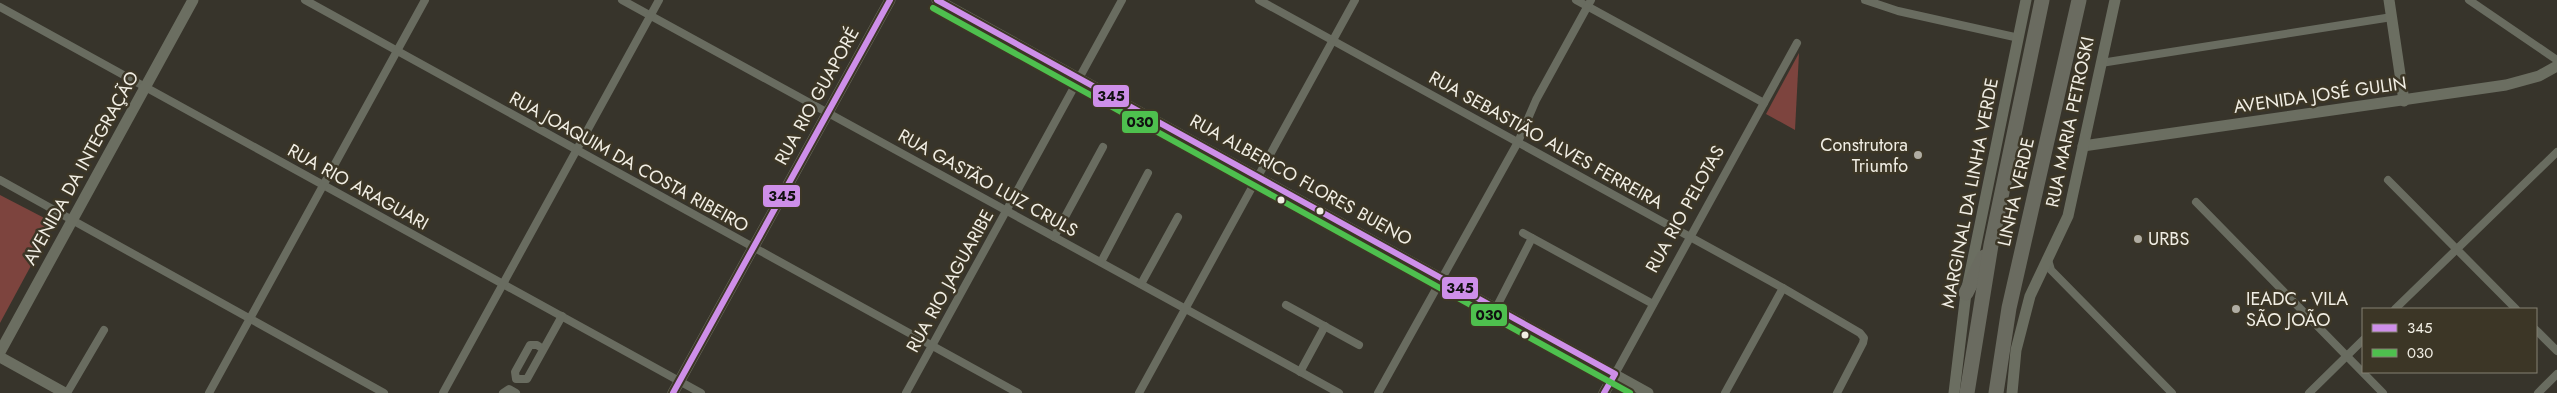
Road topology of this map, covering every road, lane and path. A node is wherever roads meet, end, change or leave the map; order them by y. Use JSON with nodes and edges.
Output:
{"nodes":[{"id":1,"x":193,"y":0,"type":"edge"},
{"id":2,"x":305,"y":0,"type":"edge"},
{"id":3,"x":424,"y":0,"type":"edge"},
{"id":4,"x":622,"y":0,"type":"edge"},
{"id":5,"x":659,"y":0,"type":"edge"},
{"id":6,"x":890,"y":0,"type":"edge"},
{"id":7,"x":937,"y":0,"type":"edge"},
{"id":8,"x":1122,"y":0,"type":"edge"},
{"id":9,"x":1259,"y":0,"type":"edge"},
{"id":10,"x":1355,"y":0,"type":"edge"},
{"id":11,"x":1576,"y":0,"type":"edge"},
{"id":12,"x":1865,"y":0,"type":"edge"},
{"id":13,"x":2026,"y":0,"type":"edge"},
{"id":14,"x":2042,"y":0,"type":"edge"},
{"id":15,"x":2078,"y":0,"type":"edge"},
{"id":16,"x":2115,"y":0,"type":"edge"},
{"id":17,"x":2389,"y":0,"type":"edge"},
{"id":18,"x":2469,"y":0,"type":"edge"},
{"id":19,"x":1589,"y":3,"type":"edge"},
{"id":20,"x":0,"y":7,"type":"edge"},
{"id":21,"x":650,"y":16,"type":"junction"},
{"id":22,"x":2392,"y":17,"type":"junction"},
{"id":23,"x":2019,"y":38,"type":"junction"},
{"id":24,"x":1333,"y":40,"type":"junction"},
{"id":25,"x":1797,"y":43,"type":"dead end"},
{"id":26,"x":397,"y":51,"type":"junction"},
{"id":27,"x":2557,"y":60,"type":"edge"},
{"id":28,"x":2101,"y":63,"type":"junction"},
{"id":29,"x":2557,"y":66,"type":"edge"},
{"id":30,"x":1079,"y":78,"type":"junction"},
{"id":31,"x":145,"y":87,"type":"junction"},
{"id":32,"x":2404,"y":100,"type":"junction"},
{"id":33,"x":1764,"y":103,"type":"junction"},
{"id":34,"x":828,"y":113,"type":"junction"},
{"id":35,"x":1518,"y":142,"type":"junction"},
{"id":36,"x":2084,"y":146,"type":"junction"},
{"id":37,"x":1104,"y":147,"type":"dead end"},
{"id":38,"x":576,"y":150,"type":"junction"},
{"id":39,"x":2557,"y":152,"type":"edge"},
{"id":40,"x":1148,"y":173,"type":"dead end"},
{"id":41,"x":1258,"y":176,"type":"junction"},
{"id":42,"x":0,"y":180,"type":"edge"},
{"id":43,"x":2388,"y":180,"type":"dead end"},
{"id":44,"x":323,"y":185,"type":"junction"},
{"id":45,"x":2196,"y":202,"type":"dead end"},
{"id":46,"x":1006,"y":211,"type":"junction"},
{"id":47,"x":1178,"y":217,"type":"dead end"},
{"id":48,"x":72,"y":220,"type":"junction"},
{"id":49,"x":1522,"y":233,"type":"dead end"},
{"id":50,"x":1054,"y":236,"type":"junction"},
{"id":51,"x":1690,"y":237,"type":"junction"},
{"id":52,"x":1532,"y":238,"type":"junction"},
{"id":53,"x":1991,"y":245,"type":"junction"},
{"id":54,"x":754,"y":248,"type":"junction"},
{"id":55,"x":2457,"y":250,"type":"junction"},
{"id":56,"x":2048,"y":258,"type":"junction"},
{"id":57,"x":1101,"y":262,"type":"junction"},
{"id":58,"x":2051,"y":270,"type":"junction"},
{"id":59,"x":2038,"y":276,"type":"junction"},
{"id":60,"x":1442,"y":278,"type":"junction"},
{"id":61,"x":503,"y":284,"type":"junction"},
{"id":62,"x":1140,"y":284,"type":"junction"},
{"id":63,"x":1782,"y":288,"type":"junction"},
{"id":64,"x":1966,"y":293,"type":"junction"},
{"id":65,"x":1653,"y":304,"type":"junction"},
{"id":66,"x":1286,"y":305,"type":"dead end"},
{"id":67,"x":1496,"y":308,"type":"junction"},
{"id":68,"x":2396,"y":308,"type":"edge"},
{"id":69,"x":2515,"y":308,"type":"edge"},
{"id":70,"x":1186,"y":309,"type":"junction"},
{"id":71,"x":562,"y":316,"type":"junction"},
{"id":72,"x":250,"y":319,"type":"junction"},
{"id":73,"x":1325,"y":326,"type":"junction"},
{"id":74,"x":104,"y":330,"type":"dead end"},
{"id":75,"x":2537,"y":331,"type":"edge"},
{"id":76,"x":2362,"y":341,"type":"edge"},
{"id":77,"x":1359,"y":344,"type":"dead end"},
{"id":78,"x":932,"y":346,"type":"junction"},
{"id":79,"x":544,"y":349,"type":"junction"},
{"id":80,"x":2557,"y":351,"type":"edge"},
{"id":81,"x":0,"y":352,"type":"edge"},
{"id":82,"x":2347,"y":356,"type":"junction"},
{"id":83,"x":0,"y":357,"type":"edge"},
{"id":84,"x":1999,"y":366,"type":"junction"},
{"id":85,"x":2362,"y":371,"type":"edge"},
{"id":86,"x":1300,"y":372,"type":"junction"},
{"id":87,"x":2364,"y":373,"type":"edge"},
{"id":88,"x":1615,"y":374,"type":"junction"},
{"id":89,"x":2557,"y":374,"type":"edge"},
{"id":90,"x":680,"y":381,"type":"junction"},
{"id":91,"x":66,"y":393,"type":"edge"},
{"id":92,"x":209,"y":393,"type":"edge"},
{"id":93,"x":384,"y":393,"type":"edge"},
{"id":94,"x":443,"y":393,"type":"edge"},
{"id":95,"x":503,"y":393,"type":"edge"},
{"id":96,"x":516,"y":393,"type":"edge"},
{"id":97,"x":674,"y":393,"type":"edge"},
{"id":98,"x":701,"y":393,"type":"edge"},
{"id":99,"x":906,"y":393,"type":"edge"},
{"id":100,"x":1018,"y":393,"type":"edge"},
{"id":101,"x":1139,"y":393,"type":"edge"},
{"id":102,"x":1339,"y":393,"type":"edge"},
{"id":103,"x":1378,"y":393,"type":"edge"},
{"id":104,"x":1604,"y":393,"type":"edge"},
{"id":105,"x":1648,"y":393,"type":"edge"},
{"id":106,"x":1725,"y":393,"type":"edge"},
{"id":107,"x":1837,"y":393,"type":"edge"},
{"id":108,"x":1954,"y":393,"type":"edge"},
{"id":109,"x":1967,"y":393,"type":"edge"},
{"id":110,"x":1996,"y":393,"type":"edge"},
{"id":111,"x":2004,"y":393,"type":"edge"},
{"id":112,"x":2012,"y":393,"type":"edge"},
{"id":113,"x":2172,"y":393,"type":"edge"},
{"id":114,"x":2309,"y":393,"type":"edge"},
{"id":115,"x":2383,"y":393,"type":"edge"},
{"id":116,"x":2538,"y":393,"type":"edge"}],
"edges":[{"from":1,"to":31,"type":"main road","name":"AVENIDA DA INTEGRAÇÃO"},
{"from":2,"to":26,"type":"street","name":"RUA JOAQUIM DA COSTA RIBEIRO"},
{"from":3,"to":26,"type":"street"},
{"from":4,"to":21,"type":"street","name":"RUA GASTÃO LUIZ CRULS"},
{"from":5,"to":21,"type":"street"},
{"from":6,"to":34,"type":"main road","name":"RUA RIO GUAPORÉ"},
{"from":7,"to":30,"type":"main road","name":"RUA ALBERICO FLORES BUENO"},
{"from":8,"to":30,"type":"street","name":"RUA RIO JAGUARIBE"},
{"from":9,"to":24,"type":"street","name":"RUA SEBASTIÃO ALVES FERREIRA"},
{"from":10,"to":24,"type":"street"},
{"from":11,"to":19,"type":"street"},
{"from":12,"to":23,"type":"street"},
{"from":13,"to":23,"type":"main road","name":"MARGINAL DA LINHA VERDE"},
{"from":14,"to":53,"type":"highway","name":"LINHA VERDE"},
{"from":15,"to":84,"type":"highway","name":"LINHA VERDE"},
{"from":16,"to":28,"type":"main road","name":"RUA MARIA PETROSKI"},
{"from":17,"to":22,"type":"main road"},
{"from":18,"to":27,"type":"street"},
{"from":19,"to":33,"type":"street"},
{"from":19,"to":35,"type":"street"},
{"from":20,"to":31,"type":"street","name":"RUA RIO ARAGUARI"},
{"from":21,"to":34,"type":"street","name":"RUA GASTÃO LUIZ CRULS"},
{"from":21,"to":38,"type":"street"},
{"from":22,"to":28,"type":"street"},
{"from":22,"to":32,"type":"main road"},
{"from":23,"to":64,"type":"main road","name":"MARGINAL DA LINHA VERDE"},
{"from":24,"to":35,"type":"street","name":"RUA SEBASTIÃO ALVES FERREIRA"},
{"from":24,"to":41,"type":"street"},
{"from":25,"to":33,"type":"street","name":"RUA RIO PELOTAS"},
{"from":26,"to":38,"type":"street","name":"RUA JOAQUIM DA COSTA RIBEIRO"},
{"from":26,"to":44,"type":"street"},
{"from":28,"to":36,"type":"main road","name":"RUA MARIA PETROSKI"},
{"from":29,"to":32,"type":"main road","name":"AVENIDA JOSÉ GULIN"},
{"from":30,"to":41,"type":"main road","name":"RUA ALBERICO FLORES BUENO"},
{"from":30,"to":46,"type":"street","name":"RUA RIO JAGUARIBE"},
{"from":31,"to":44,"type":"street","name":"RUA RIO ARAGUARI"},
{"from":31,"to":48,"type":"main road","name":"AVENIDA DA INTEGRAÇÃO"},
{"from":32,"to":36,"type":"main road","name":"AVENIDA JOSÉ GULIN"},
{"from":33,"to":51,"type":"street","name":"RUA RIO PELOTAS"},
{"from":34,"to":46,"type":"street","name":"RUA GASTÃO LUIZ CRULS"},
{"from":34,"to":54,"type":"main road","name":"RUA RIO GUAPORÉ"},
{"from":35,"to":51,"type":"street","name":"RUA SEBASTIÃO ALVES FERREIRA"},
{"from":35,"to":60,"type":"street"},
{"from":36,"to":56,"type":"main road","name":"RUA MARIA PETROSKI"},
{"from":37,"to":50,"type":"street"},
{"from":38,"to":54,"type":"street","name":"RUA JOAQUIM DA COSTA RIBEIRO"},
{"from":38,"to":61,"type":"street"},
{"from":39,"to":55,"type":"street"},
{"from":40,"to":57,"type":"street"},
{"from":41,"to":60,"type":"main road","name":"RUA ALBERICO FLORES BUENO"},
{"from":41,"to":70,"type":"street"},
{"from":42,"to":48,"type":"street"},
{"from":43,"to":55,"type":"street"},
{"from":44,"to":61,"type":"street","name":"RUA RIO ARAGUARI"},
{"from":44,"to":72,"type":"street"},
{"from":45,"to":82,"type":"street"},
{"from":46,"to":50,"type":"street","name":"RUA GASTÃO LUIZ CRULS"},
{"from":46,"to":78,"type":"street","name":"RUA RIO JAGUARIBE"},
{"from":47,"to":62,"type":"street"},
{"from":48,"to":72,"type":"street"},
{"from":48,"to":81,"type":"main road","name":"AVENIDA DA INTEGRAÇÃO"},
{"from":49,"to":52,"type":"street"},
{"from":50,"to":57,"type":"street","name":"RUA GASTÃO LUIZ CRULS"},
{"from":51,"to":63,"type":"street","name":"RUA SEBASTIÃO ALVES FERREIRA"},
{"from":51,"to":65,"type":"street","name":"RUA RIO PELOTAS"},
{"from":52,"to":65,"type":"street"},
{"from":52,"to":67,"type":"street"},
{"from":53,"to":64,"type":"highway"},
{"from":53,"to":109,"type":"highway","name":"LINHA VERDE"},
{"from":54,"to":78,"type":"street","name":"RUA JOAQUIM DA COSTA RIBEIRO"},
{"from":54,"to":90,"type":"main road","name":"RUA RIO GUAPORÉ"},
{"from":55,"to":68,"type":"street"},
{"from":55,"to":69,"type":"street"},
{"from":56,"to":58,"type":"street"},
{"from":56,"to":59,"type":"main road","name":"RUA MARIA PETROSKI"},
{"from":57,"to":62,"type":"street","name":"RUA GASTÃO LUIZ CRULS"},
{"from":58,"to":59,"type":"street"},
{"from":58,"to":113,"type":"street"},
{"from":59,"to":112,"type":"main road"},
{"from":60,"to":67,"type":"main road","name":"RUA ALBERICO FLORES BUENO"},
{"from":60,"to":103,"type":"street"},
{"from":61,"to":71,"type":"street","name":"RUA RIO ARAGUARI"},
{"from":61,"to":94,"type":"street"},
{"from":62,"to":70,"type":"street","name":"RUA GASTÃO LUIZ CRULS"},
{"from":63,"to":106,"type":"street"},
{"from":63,"to":107,"type":"street","name":"RUA SEBASTIÃO ALVES FERREIRA"},
{"from":64,"to":108,"type":"main road","name":"MARGINAL DA LINHA VERDE"},
{"from":65,"to":88,"type":"street","name":"RUA RIO PELOTAS"},
{"from":66,"to":73,"type":"street"},
{"from":67,"to":88,"type":"main road","name":"RUA ALBERICO FLORES BUENO"},
{"from":70,"to":86,"type":"street","name":"RUA GASTÃO LUIZ CRULS"},
{"from":70,"to":101,"type":"street"},
{"from":71,"to":79,"type":"street"},
{"from":71,"to":90,"type":"street","name":"RUA RIO ARAGUARI"},
{"from":72,"to":92,"type":"street"},
{"from":72,"to":93,"type":"street"},
{"from":73,"to":77,"type":"street"},
{"from":73,"to":86,"type":"street"},
{"from":74,"to":91,"type":"street"},
{"from":75,"to":80,"type":"street"},
{"from":76,"to":82,"type":"street"},
{"from":78,"to":99,"type":"street","name":"RUA RIO JAGUARIBE"},
{"from":78,"to":100,"type":"street","name":"RUA JOAQUIM DA COSTA RIBEIRO"},
{"from":79,"to":79,"type":"street"},
{"from":82,"to":85,"type":"street"},
{"from":82,"to":114,"type":"street"},
{"from":83,"to":91,"type":"main road"},
{"from":84,"to":110,"type":"highway","name":"LINHA VERDE"},
{"from":84,"to":111,"type":"highway"},
{"from":86,"to":102,"type":"street","name":"RUA GASTÃO LUIZ CRULS"},
{"from":87,"to":115,"type":"street"},
{"from":88,"to":104,"type":"main road","name":"RUA RIO PELOTAS"},
{"from":88,"to":105,"type":"main road","name":"RUA ALBERICO FLORES BUENO"},
{"from":89,"to":116,"type":"street"},
{"from":90,"to":97,"type":"main road","name":"RUA RIO GUAPORÉ"},
{"from":90,"to":98,"type":"street","name":"RUA RIO ARAGUARI"},
{"from":95,"to":96,"type":"street"}]}
